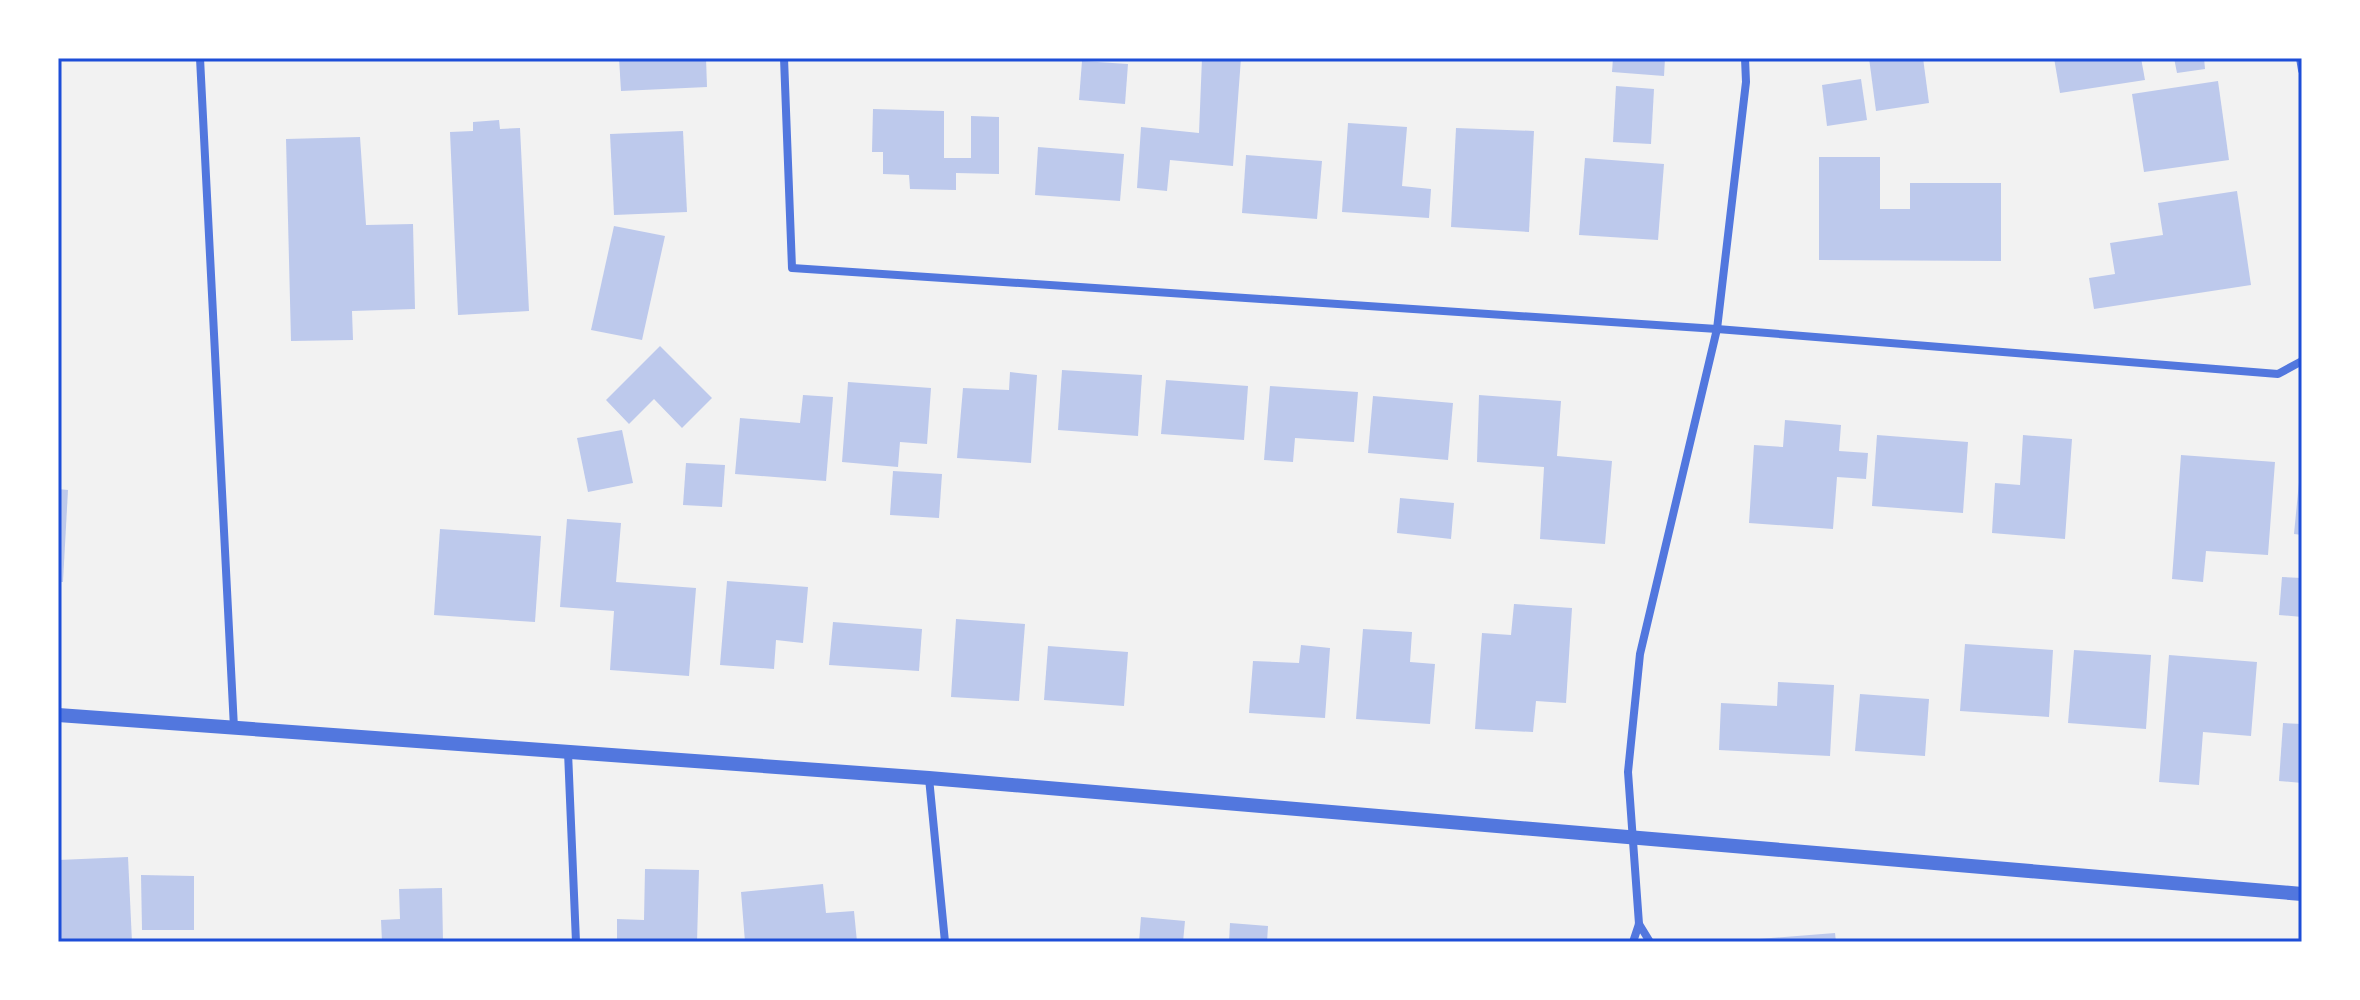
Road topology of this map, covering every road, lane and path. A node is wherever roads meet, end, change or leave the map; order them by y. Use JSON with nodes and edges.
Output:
{"nodes":[{"id":1,"x":200,"y":58,"type":"edge"},
{"id":2,"x":784,"y":58,"type":"edge"},
{"id":3,"x":1745,"y":58,"type":"edge"},
{"id":4,"x":2300,"y":58,"type":"edge"},
{"id":5,"x":2302,"y":70,"type":"edge"},
{"id":6,"x":1717,"y":329,"type":"junction"},
{"id":7,"x":2302,"y":361,"type":"edge"},
{"id":8,"x":58,"y":715,"type":"edge"},
{"id":9,"x":234,"y":728,"type":"junction"},
{"id":10,"x":568,"y":752,"type":"junction"},
{"id":11,"x":929,"y":778,"type":"junction"},
{"id":12,"x":1630,"y":839,"type":"junction"},
{"id":13,"x":2302,"y":894,"type":"edge"},
{"id":14,"x":1639,"y":924,"type":"junction"},
{"id":15,"x":576,"y":942,"type":"edge"},
{"id":16,"x":945,"y":942,"type":"edge"},
{"id":17,"x":1633,"y":942,"type":"edge"},
{"id":18,"x":1650,"y":942,"type":"edge"}],
"edges":[{"from":1,"to":9,"type":"street"},
{"from":2,"to":6,"type":"street"},
{"from":3,"to":6,"type":"street"},
{"from":4,"to":5,"type":"street"},
{"from":6,"to":7,"type":"street"},
{"from":6,"to":12,"type":"street"},
{"from":8,"to":9,"type":"street"},
{"from":9,"to":10,"type":"street"},
{"from":10,"to":11,"type":"street"},
{"from":10,"to":15,"type":"street"},
{"from":11,"to":12,"type":"street"},
{"from":11,"to":16,"type":"street"},
{"from":12,"to":13,"type":"street"},
{"from":12,"to":14,"type":"street"},
{"from":14,"to":17,"type":"street"},
{"from":14,"to":18,"type":"street"}]}
